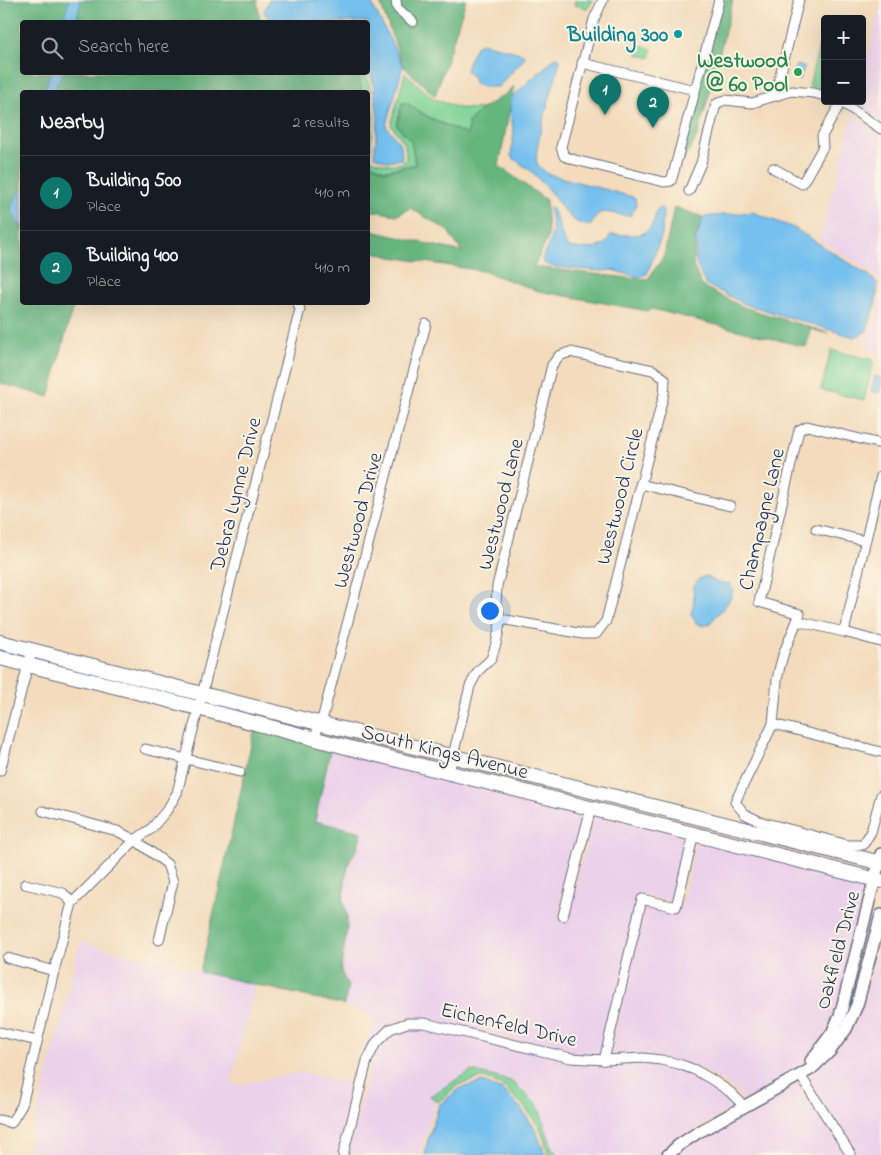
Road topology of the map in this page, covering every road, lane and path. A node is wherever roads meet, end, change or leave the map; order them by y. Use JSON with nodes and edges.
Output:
{"nodes":[{"id":1,"x":396,"y":0,"type":"edge"},
{"id":2,"x":604,"y":0,"type":"edge"},
{"id":3,"x":719,"y":0,"type":"edge"},
{"id":4,"x":799,"y":0,"type":"edge"},
{"id":5,"x":413,"y":22,"type":"dead end"},
{"id":6,"x":582,"y":62,"type":"junction"},
{"id":7,"x":695,"y":90,"type":"junction"},
{"id":8,"x":821,"y":95,"type":"edge"},
{"id":9,"x":775,"y":96,"type":"junction"},
{"id":10,"x":838,"y":105,"type":"edge"},
{"id":11,"x":846,"y":105,"type":"edge"},
{"id":12,"x":881,"y":129,"type":"edge"},
{"id":13,"x":773,"y":168,"type":"dead end"},
{"id":14,"x":689,"y":191,"type":"dead end"},
{"id":15,"x":298,"y":305,"type":"edge"},
{"id":16,"x":426,"y":324,"type":"dead end"},
{"id":17,"x":559,"y":356,"type":"joint"},
{"id":18,"x":881,"y":444,"type":"edge"},
{"id":19,"x":881,"y":476,"type":"edge"},
{"id":20,"x":640,"y":484,"type":"junction"},
{"id":21,"x":730,"y":506,"type":"dead end"},
{"id":22,"x":816,"y":529,"type":"dead end"},
{"id":23,"x":865,"y":541,"type":"junction"},
{"id":24,"x":501,"y":619,"type":"junction"},
{"id":25,"x":797,"y":621,"type":"junction"},
{"id":26,"x":844,"y":632,"type":"junction"},
{"id":27,"x":0,"y":642,"type":"edge"},
{"id":28,"x":881,"y":642,"type":"edge"},
{"id":29,"x":32,"y":650,"type":"junction"},
{"id":30,"x":0,"y":658,"type":"edge"},
{"id":31,"x":28,"y":665,"type":"junction"},
{"id":32,"x":200,"y":701,"type":"junction"},
{"id":33,"x":319,"y":723,"type":"junction"},
{"id":34,"x":774,"y":724,"type":"junction"},
{"id":35,"x":315,"y":738,"type":"junction"},
{"id":36,"x":145,"y":749,"type":"dead end"},
{"id":37,"x":881,"y":752,"type":"edge"},
{"id":38,"x":453,"y":757,"type":"junction"},
{"id":39,"x":185,"y":759,"type":"junction"},
{"id":40,"x":0,"y":771,"type":"edge"},
{"id":41,"x":240,"y":772,"type":"dead end"},
{"id":42,"x":449,"y":772,"type":"junction"},
{"id":43,"x":881,"y":796,"type":"edge"},
{"id":44,"x":591,"y":808,"type":"junction"},
{"id":45,"x":43,"y":811,"type":"dead end"},
{"id":46,"x":694,"y":834,"type":"junction"},
{"id":47,"x":715,"y":839,"type":"junction"},
{"id":48,"x":135,"y":840,"type":"junction"},
{"id":49,"x":822,"y":849,"type":"junction"},
{"id":50,"x":880,"y":860,"type":"edge"},
{"id":51,"x":878,"y":880,"type":"edge"},
{"id":52,"x":25,"y":884,"type":"dead end"},
{"id":53,"x":72,"y":903,"type":"junction"},
{"id":54,"x":881,"y":915,"type":"edge"},
{"id":55,"x":563,"y":916,"type":"dead end"},
{"id":56,"x":159,"y":940,"type":"dead end"},
{"id":57,"x":7,"y":958,"type":"dead end"},
{"id":58,"x":54,"y":971,"type":"junction"},
{"id":59,"x":0,"y":1032,"type":"edge"},
{"id":60,"x":37,"y":1041,"type":"junction"},
{"id":61,"x":604,"y":1060,"type":"junction"},
{"id":62,"x":800,"y":1075,"type":"junction"},
{"id":63,"x":745,"y":1107,"type":"junction"},
{"id":64,"x":0,"y":1120,"type":"edge"},
{"id":65,"x":343,"y":1155,"type":"edge"},
{"id":66,"x":668,"y":1155,"type":"edge"},
{"id":67,"x":851,"y":1155,"type":"edge"}],
"edges":[{"from":1,"to":5,"type":"street"},
{"from":2,"to":6,"type":"street"},
{"from":3,"to":7,"type":"street"},
{"from":4,"to":9,"type":"street"},
{"from":6,"to":7,"type":"street"},
{"from":6,"to":7,"type":"street"},
{"from":8,"to":9,"type":"street"},
{"from":9,"to":14,"type":"street"},
{"from":10,"to":13,"type":"street"},
{"from":11,"to":12,"type":"street"},
{"from":15,"to":32,"type":"street","name":"Debra Lynne Drive"},
{"from":16,"to":33,"type":"street","name":"Westwood Drive"},
{"from":17,"to":20,"type":"street","name":"Westwood Circle"},
{"from":17,"to":24,"type":"street","name":"Westwood Lane"},
{"from":18,"to":25,"type":"street","name":"Champagne Lane"},
{"from":19,"to":23,"type":"street"},
{"from":20,"to":21,"type":"street"},
{"from":20,"to":24,"type":"street","name":"Westwood Circle"},
{"from":22,"to":23,"type":"street"},
{"from":23,"to":26,"type":"street"},
{"from":24,"to":38,"type":"street","name":"Westwood Lane"},
{"from":25,"to":26,"type":"street","name":"Champagne Lane"},
{"from":25,"to":34,"type":"street"},
{"from":26,"to":28,"type":"street","name":"Champagne Lane"},
{"from":27,"to":29,"type":"main road","name":"South Kings Avenue"},
{"from":29,"to":31,"type":"street"},
{"from":29,"to":32,"type":"main road","name":"South Kings Avenue"},
{"from":30,"to":31,"type":"main road","name":"South Kings Avenue"},
{"from":31,"to":32,"type":"main road","name":"South Kings Avenue"},
{"from":31,"to":40,"type":"street"},
{"from":32,"to":33,"type":"main road","name":"South Kings Avenue"},
{"from":32,"to":35,"type":"main road","name":"South Kings Avenue"},
{"from":32,"to":39,"type":"street","name":"Debra Lynne Drive"},
{"from":33,"to":35,"type":"street","name":"Westwood Drive"},
{"from":33,"to":38,"type":"main road","name":"South Kings Avenue"},
{"from":34,"to":37,"type":"street"},
{"from":34,"to":43,"type":"street"},
{"from":35,"to":42,"type":"main road","name":"South Kings Avenue"},
{"from":36,"to":39,"type":"street"},
{"from":38,"to":42,"type":"street","name":"Westwood Lane"},
{"from":38,"to":49,"type":"main road","name":"South Kings Avenue"},
{"from":39,"to":41,"type":"street"},
{"from":39,"to":48,"type":"street","name":"Debra Lynne Drive"},
{"from":42,"to":44,"type":"main road","name":"South Kings Avenue"},
{"from":44,"to":46,"type":"main road","name":"South Kings Avenue"},
{"from":44,"to":55,"type":"street"},
{"from":45,"to":48,"type":"street"},
{"from":46,"to":47,"type":"main road","name":"South Kings Avenue"},
{"from":46,"to":61,"type":"street"},
{"from":47,"to":49,"type":"main road"},
{"from":47,"to":51,"type":"main road","name":"South Kings Avenue"},
{"from":48,"to":53,"type":"street","name":"Debra Lynne Drive"},
{"from":48,"to":56,"type":"street"},
{"from":49,"to":50,"type":"main road","name":"South Kings Avenue"},
{"from":50,"to":51,"type":"street","name":"Oakfield Drive"},
{"from":51,"to":62,"type":"street","name":"Oakfield Drive"},
{"from":52,"to":53,"type":"street"},
{"from":53,"to":58,"type":"street"},
{"from":54,"to":62,"type":"street","name":"Oakfield Drive"},
{"from":57,"to":58,"type":"street"},
{"from":58,"to":60,"type":"street"},
{"from":59,"to":60,"type":"street"},
{"from":60,"to":64,"type":"street"},
{"from":61,"to":63,"type":"street","name":"Eichenfeld Drive"},
{"from":61,"to":65,"type":"street","name":"Eichenfeld Drive"},
{"from":62,"to":63,"type":"street","name":"Oakfield Drive"},
{"from":62,"to":67,"type":"street"},
{"from":63,"to":66,"type":"street","name":"Oakfield Drive"}]}
